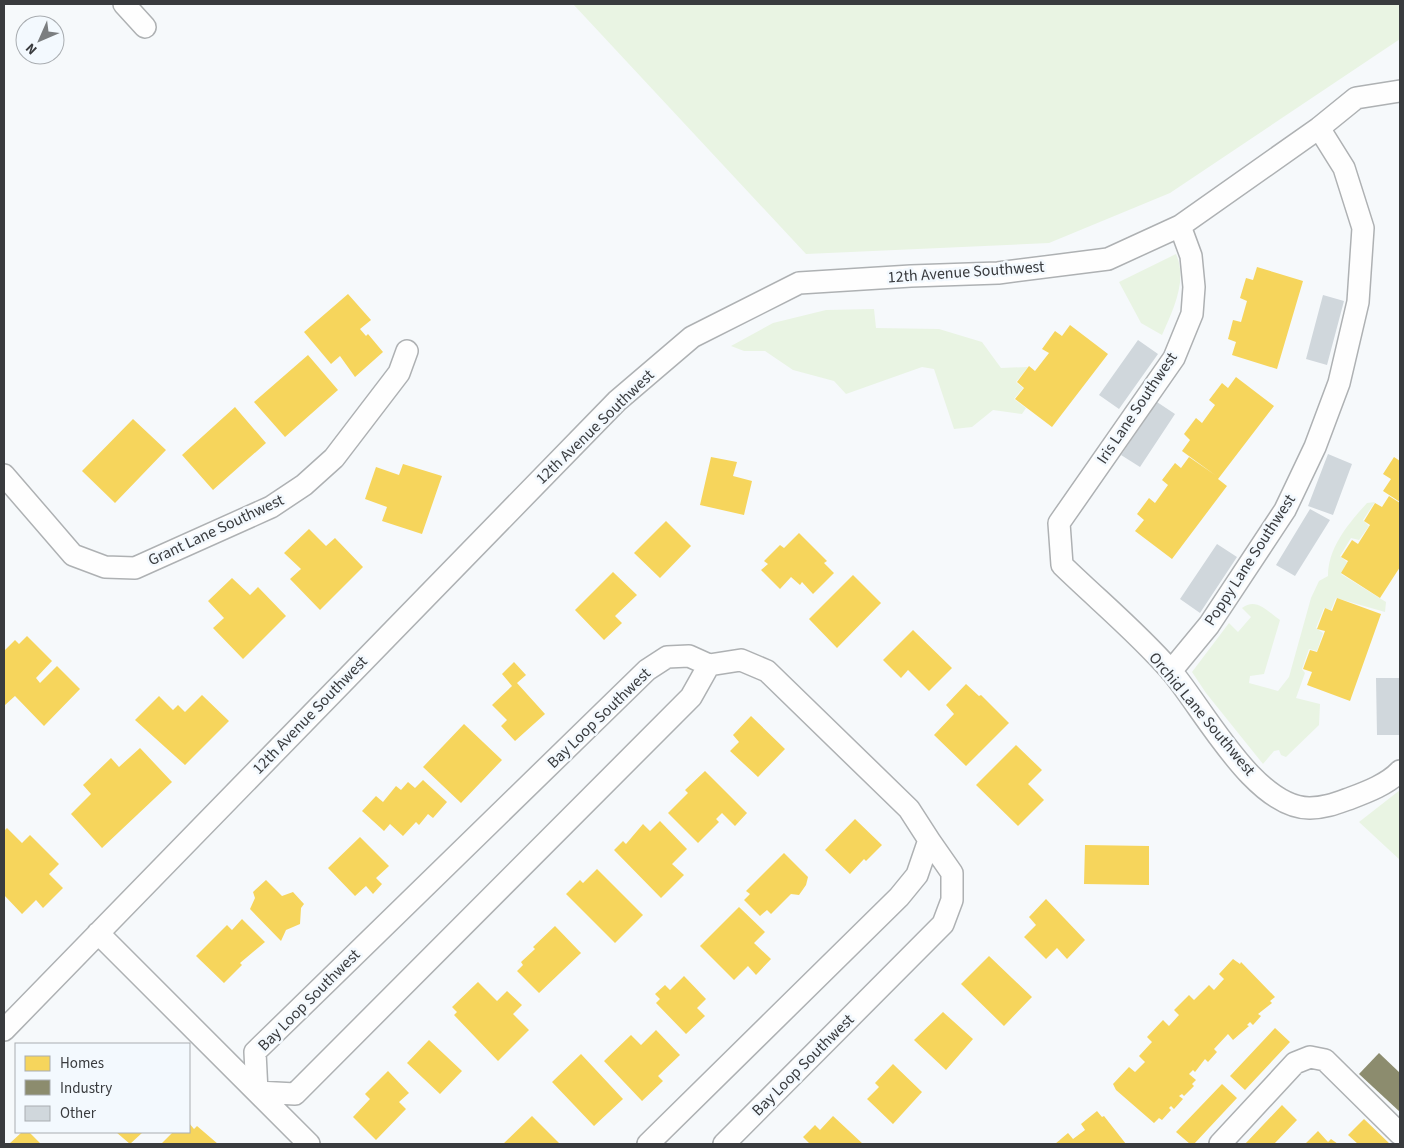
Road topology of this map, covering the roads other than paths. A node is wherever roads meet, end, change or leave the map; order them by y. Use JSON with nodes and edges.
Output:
{"nodes":[{"id":1,"x":124,"y":4,"type":"edge"},
{"id":2,"x":145,"y":27,"type":"dead end"},
{"id":3,"x":1400,"y":91,"type":"edge"},
{"id":4,"x":1319,"y":128,"type":"junction"},
{"id":5,"x":1180,"y":226,"type":"junction"},
{"id":6,"x":407,"y":351,"type":"dead end"},
{"id":7,"x":4,"y":475,"type":"edge"},
{"id":8,"x":1059,"y":523,"type":"joint"},
{"id":9,"x":709,"y":665,"type":"junction"},
{"id":10,"x":1171,"y":671,"type":"junction"},
{"id":11,"x":1400,"y":771,"type":"edge"},
{"id":12,"x":929,"y":840,"type":"junction"},
{"id":13,"x":98,"y":933,"type":"junction"},
{"id":14,"x":4,"y":1030,"type":"edge"},
{"id":15,"x":257,"y":1092,"type":"junction"},
{"id":16,"x":1400,"y":1134,"type":"edge"},
{"id":17,"x":309,"y":1144,"type":"edge"},
{"id":18,"x":648,"y":1144,"type":"edge"},
{"id":19,"x":724,"y":1144,"type":"edge"},
{"id":20,"x":1220,"y":1144,"type":"edge"}],
"edges":[{"from":1,"to":2,"type":"street"},
{"from":3,"to":4,"type":"street","name":"12th Avenue Southwest"},
{"from":4,"to":5,"type":"street","name":"12th Avenue Southwest"},
{"from":4,"to":10,"type":"street","name":"Poppy Lane Southwest"},
{"from":5,"to":8,"type":"street","name":"Iris Lane Southwest"},
{"from":5,"to":13,"type":"street","name":"12th Avenue Southwest"},
{"from":6,"to":7,"type":"street","name":"Grant Lane Southwest"},
{"from":8,"to":10,"type":"street","name":"Orchid Lane Southwest"},
{"from":9,"to":12,"type":"street","name":"Bay Loop Southwest"},
{"from":9,"to":15,"type":"street"},
{"from":9,"to":15,"type":"street","name":"Bay Loop Southwest"},
{"from":10,"to":11,"type":"street","name":"Orchid Lane Southwest"},
{"from":12,"to":18,"type":"street"},
{"from":12,"to":19,"type":"street","name":"Bay Loop Southwest"},
{"from":13,"to":14,"type":"street","name":"12th Avenue Southwest"},
{"from":13,"to":15,"type":"street"},
{"from":15,"to":17,"type":"street"},
{"from":16,"to":20,"type":"street"}]}
